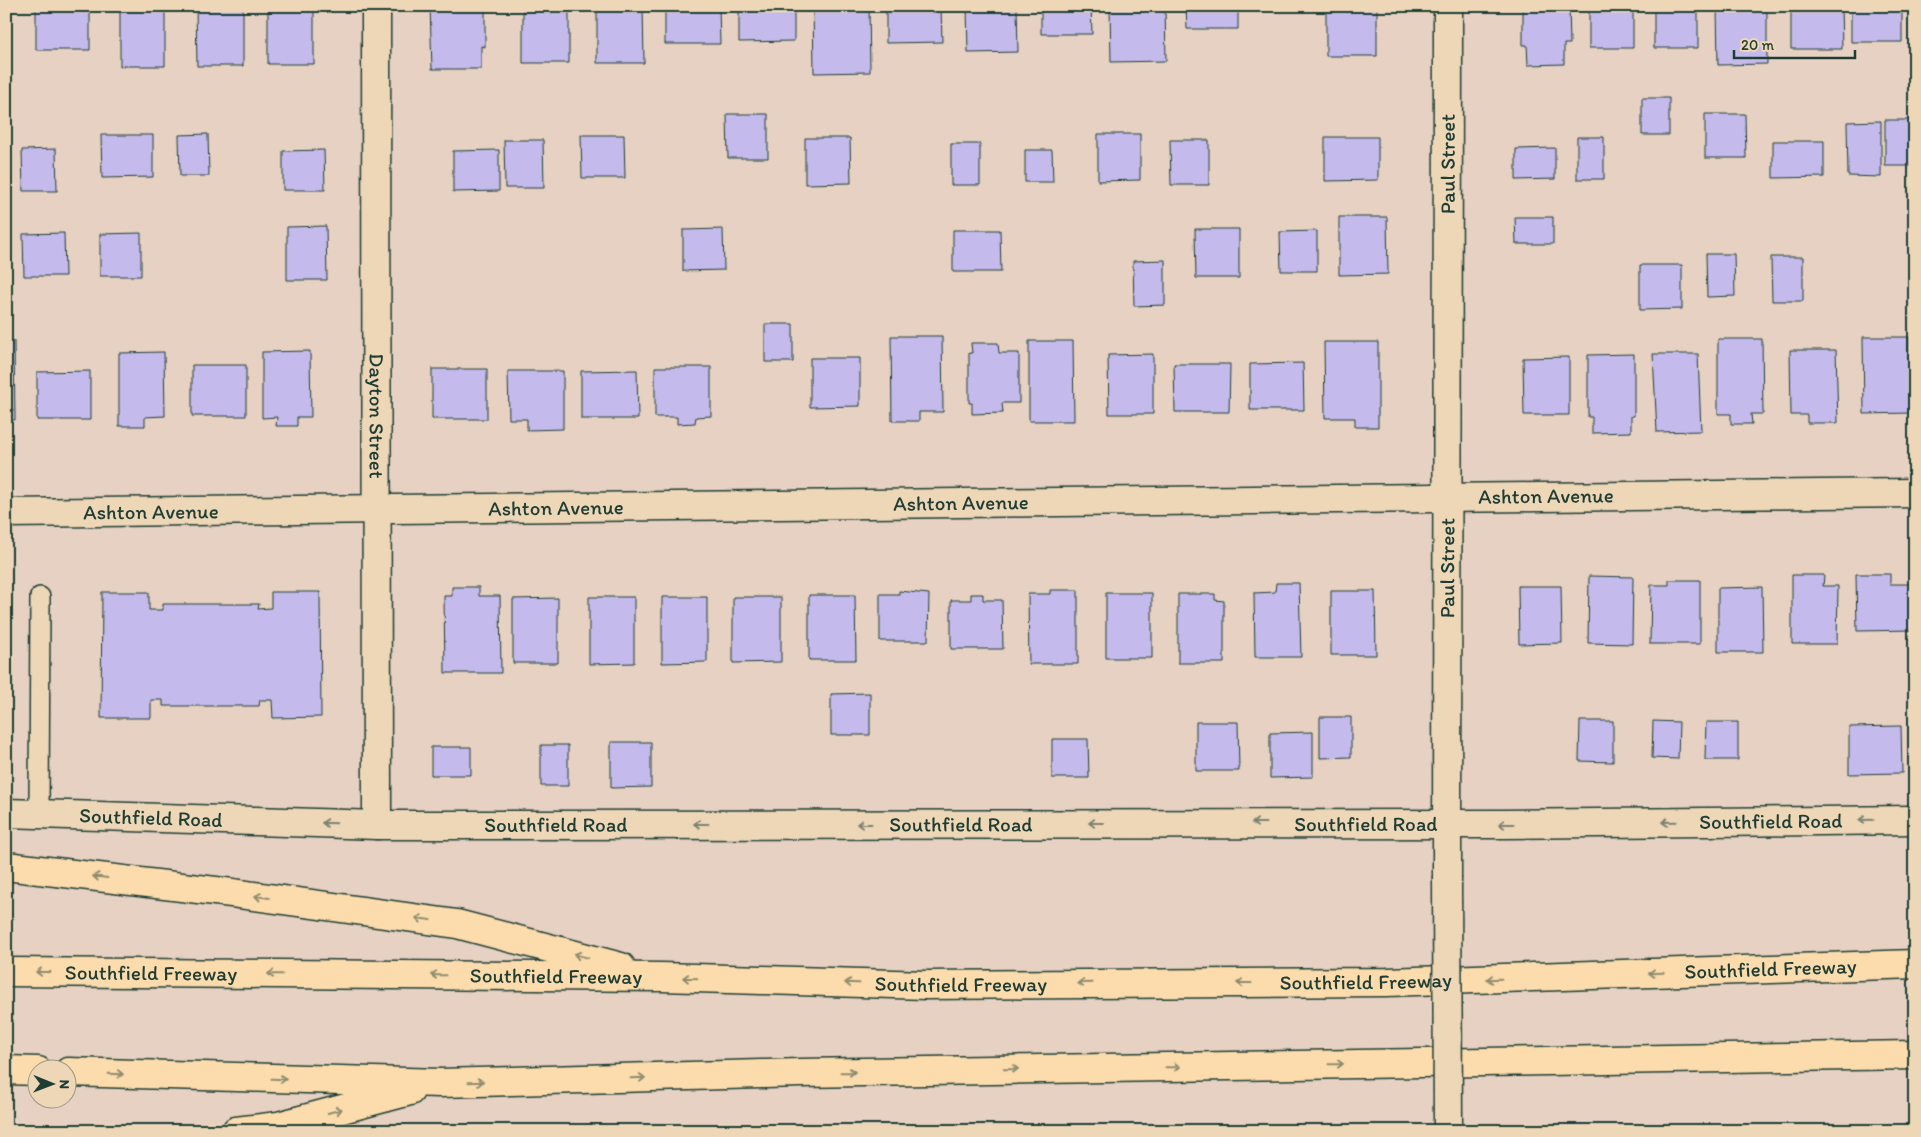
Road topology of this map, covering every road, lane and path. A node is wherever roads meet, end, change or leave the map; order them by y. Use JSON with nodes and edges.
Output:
{"nodes":[{"id":1,"x":376,"y":6,"type":"edge"},
{"id":2,"x":1448,"y":6,"type":"edge"},
{"id":3,"x":1915,"y":493,"type":"edge"},
{"id":4,"x":1448,"y":496,"type":"junction"},
{"id":5,"x":377,"y":511,"type":"junction"},
{"id":6,"x":6,"y":513,"type":"edge"},
{"id":7,"x":40,"y":597,"type":"dead end"},
{"id":8,"x":6,"y":812,"type":"edge"},
{"id":9,"x":39,"y":814,"type":"junction"},
{"id":10,"x":1915,"y":820,"type":"edge"},
{"id":11,"x":1448,"y":823,"type":"junction"},
{"id":12,"x":378,"y":824,"type":"junction"},
{"id":13,"x":6,"y":866,"type":"edge"},
{"id":14,"x":1915,"y":964,"type":"edge"},
{"id":15,"x":6,"y":972,"type":"edge"},
{"id":16,"x":662,"y":977,"type":"junction"},
{"id":17,"x":1915,"y":1055,"type":"edge"},
{"id":18,"x":6,"y":1070,"type":"edge"},
{"id":19,"x":28,"y":1071,"type":"edge"},
{"id":20,"x":78,"y":1072,"type":"edge"},
{"id":21,"x":440,"y":1084,"type":"junction"},
{"id":22,"x":236,"y":1131,"type":"edge"},
{"id":23,"x":1448,"y":1131,"type":"edge"}],
"edges":[{"from":1,"to":5,"type":"street","name":"Dayton Street"},
{"from":2,"to":4,"type":"street","name":"Paul Street"},
{"from":3,"to":4,"type":"street","name":"Ashton Avenue"},
{"from":4,"to":5,"type":"street","name":"Ashton Avenue"},
{"from":4,"to":11,"type":"street","name":"Paul Street"},
{"from":5,"to":6,"type":"street","name":"Ashton Avenue"},
{"from":5,"to":12,"type":"street","name":"Dayton Street"},
{"from":7,"to":9,"type":"lane"},
{"from":8,"to":9,"type":"street","name":"Southfield Road"},
{"from":12,"to":9,"type":"street","name":"Southfield Road","one_way":true},
{"from":10,"to":11,"type":"street","name":"Southfield Road","one_way":true},
{"from":11,"to":12,"type":"street","name":"Southfield Road","one_way":true},
{"from":11,"to":23,"type":"street","name":"Paul Street","bridge":true},
{"from":16,"to":13,"type":"highway","one_way":true},
{"from":14,"to":16,"type":"highway","name":"Southfield Freeway","one_way":true},
{"from":16,"to":15,"type":"highway","name":"Southfield Freeway","one_way":true},
{"from":21,"to":17,"type":"highway","one_way":true},
{"from":18,"to":19,"type":"highway"},
{"from":20,"to":21,"type":"highway","one_way":true},
{"from":22,"to":21,"type":"highway","one_way":true}]}
